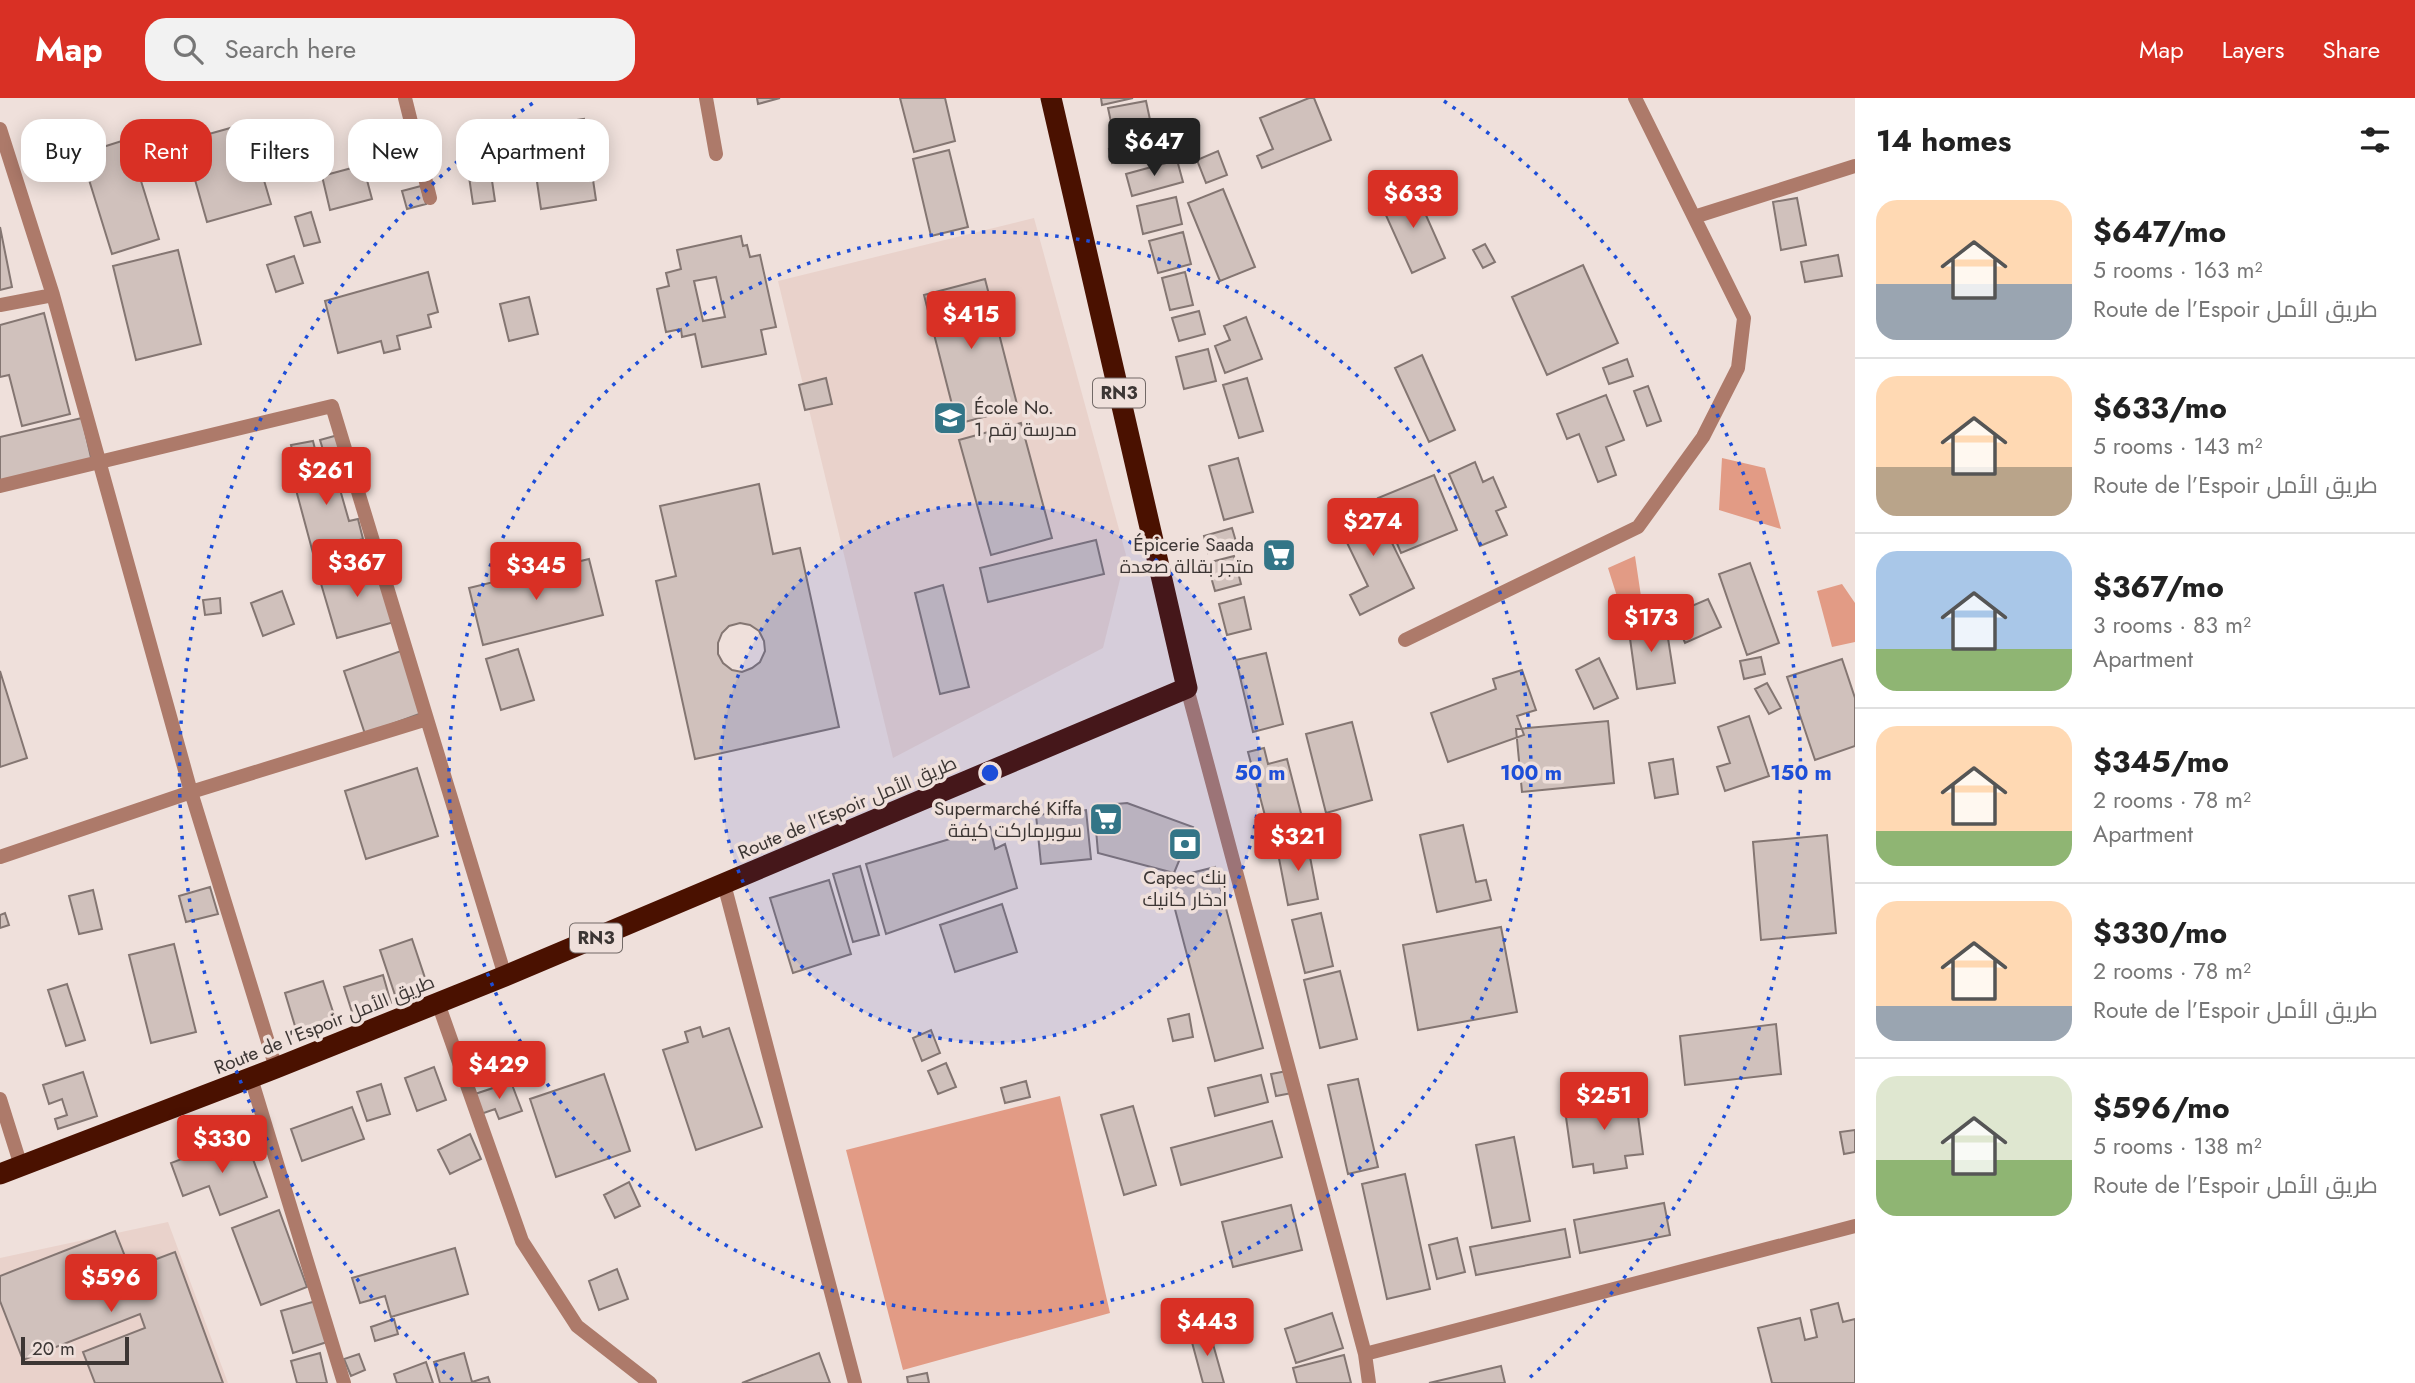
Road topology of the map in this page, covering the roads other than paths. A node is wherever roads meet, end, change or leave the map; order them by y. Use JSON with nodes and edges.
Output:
{"nodes":[{"id":1,"x":405,"y":98,"type":"edge"},
{"id":2,"x":706,"y":98,"type":"edge"},
{"id":3,"x":1051,"y":98,"type":"edge"},
{"id":4,"x":1635,"y":98,"type":"edge"},
{"id":5,"x":0,"y":129,"type":"edge"},
{"id":6,"x":716,"y":154,"type":"dead end"},
{"id":7,"x":1855,"y":166,"type":"edge"},
{"id":8,"x":430,"y":198,"type":"dead end"},
{"id":9,"x":1694,"y":217,"type":"junction"},
{"id":10,"x":53,"y":295,"type":"junction"},
{"id":11,"x":0,"y":306,"type":"edge"},
{"id":12,"x":99,"y":464,"type":"junction"},
{"id":13,"x":0,"y":486,"type":"edge"},
{"id":14,"x":1405,"y":640,"type":"dead end"},
{"id":15,"x":1187,"y":688,"type":"junction"},
{"id":16,"x":427,"y":719,"type":"junction"},
{"id":17,"x":191,"y":792,"type":"junction"},
{"id":18,"x":0,"y":857,"type":"edge"},
{"id":19,"x":724,"y":884,"type":"junction"},
{"id":20,"x":505,"y":976,"type":"junction"},
{"id":21,"x":438,"y":1003,"type":"junction"},
{"id":22,"x":276,"y":1068,"type":"junction"},
{"id":23,"x":251,"y":1078,"type":"junction"},
{"id":24,"x":0,"y":1099,"type":"edge"},
{"id":25,"x":21,"y":1166,"type":"junction"},
{"id":26,"x":0,"y":1174,"type":"edge"},
{"id":27,"x":1855,"y":1226,"type":"edge"},
{"id":28,"x":1365,"y":1354,"type":"junction"},
{"id":29,"x":344,"y":1383,"type":"edge"},
{"id":30,"x":650,"y":1383,"type":"edge"},
{"id":31,"x":855,"y":1383,"type":"edge"},
{"id":32,"x":1369,"y":1383,"type":"edge"}],
"edges":[{"from":1,"to":8,"type":"street"},
{"from":2,"to":6,"type":"street"},
{"from":3,"to":15,"type":"highway","number":"RN3"},
{"from":4,"to":9,"type":"street"},
{"from":5,"to":10,"type":"street"},
{"from":7,"to":9,"type":"street"},
{"from":9,"to":14,"type":"street"},
{"from":10,"to":11,"type":"street"},
{"from":10,"to":12,"type":"street"},
{"from":12,"to":13,"type":"street"},
{"from":12,"to":16,"type":"street"},
{"from":12,"to":17,"type":"street"},
{"from":15,"to":19,"type":"highway","name":"Route de l’Espoir طريق الأمل","number":"RN3"},
{"from":15,"to":28,"type":"street"},
{"from":16,"to":17,"type":"street"},
{"from":16,"to":20,"type":"street"},
{"from":17,"to":18,"type":"street"},
{"from":17,"to":22,"type":"street"},
{"from":19,"to":20,"type":"highway","name":"Route de l’Espoir طريق الأمل","number":"RN3"},
{"from":19,"to":31,"type":"street"},
{"from":20,"to":21,"type":"highway","name":"Route de l’Espoir طريق الأمل","number":"RN3"},
{"from":21,"to":22,"type":"highway","name":"Route de l’Espoir طريق الأمل","number":"RN3"},
{"from":21,"to":30,"type":"street"},
{"from":22,"to":23,"type":"highway","name":"Route de l’Espoir طريق الأمل","number":"RN3"},
{"from":23,"to":25,"type":"highway","name":"Route de l’Espoir طريق الأمل","number":"RN3"},
{"from":23,"to":29,"type":"street"},
{"from":24,"to":25,"type":"street"},
{"from":25,"to":26,"type":"highway","name":"Route de l’Espoir طريق الأمل","number":"RN3"},
{"from":27,"to":28,"type":"street"},
{"from":28,"to":32,"type":"street"}]}
